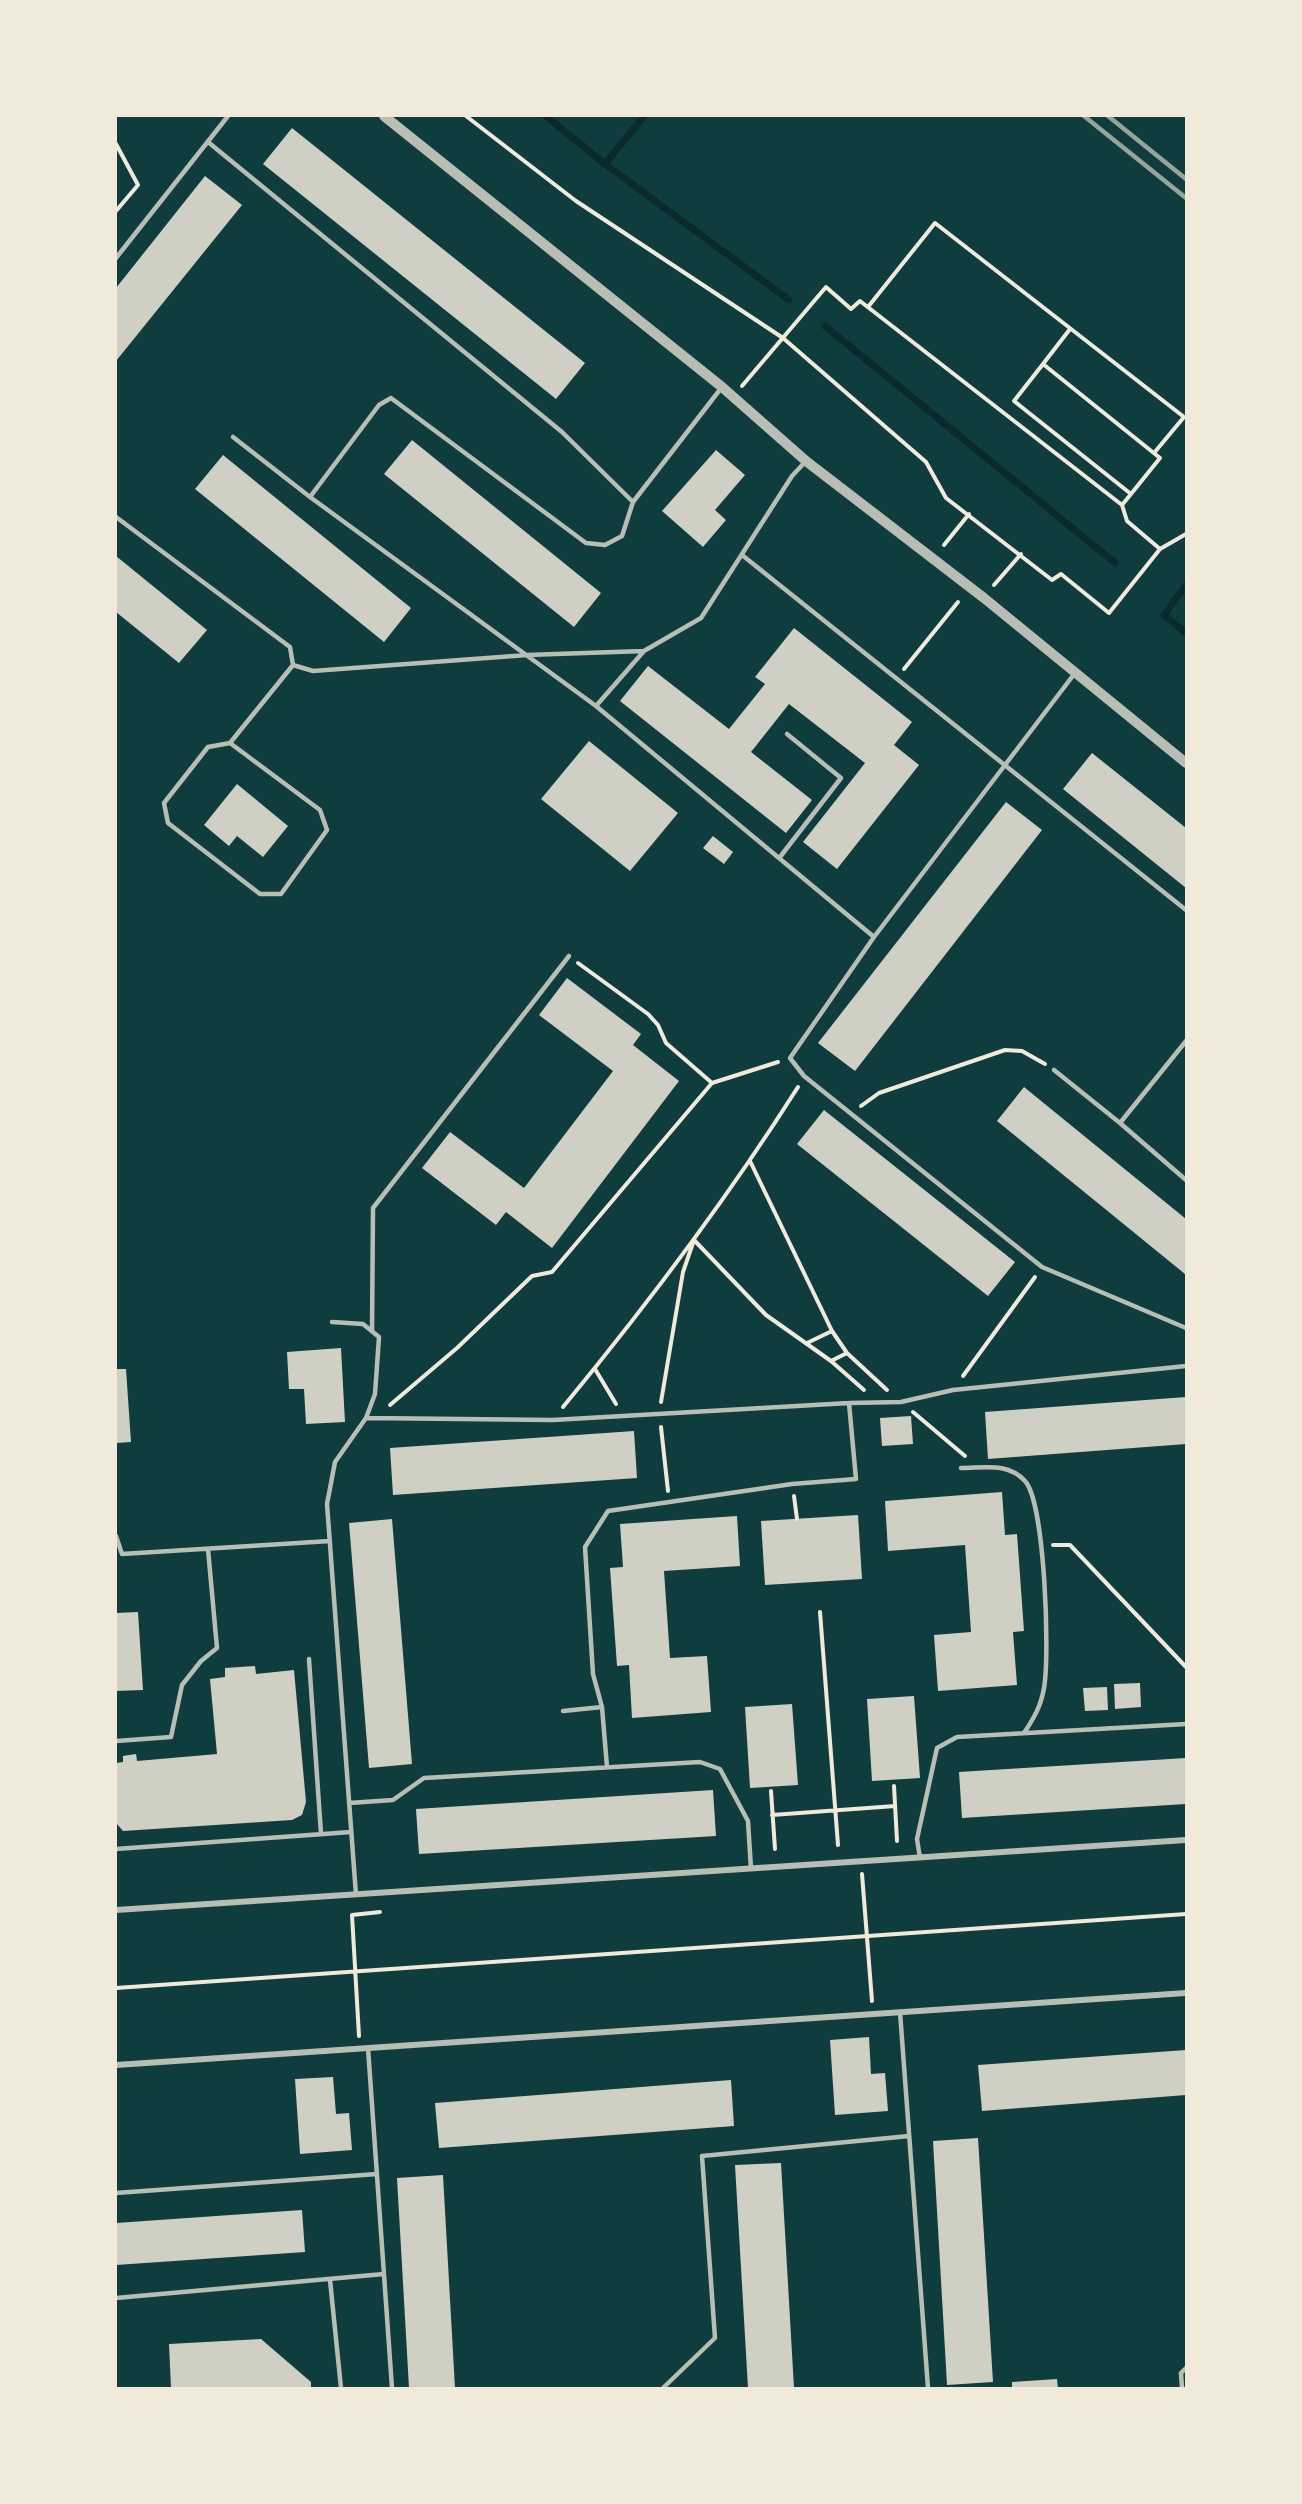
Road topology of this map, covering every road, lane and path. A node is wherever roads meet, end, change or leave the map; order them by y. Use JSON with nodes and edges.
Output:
{"nodes":[{"id":1,"x":228,"y":116,"type":"edge"},
{"id":2,"x":384,"y":116,"type":"edge"},
{"id":3,"x":466,"y":116,"type":"edge"},
{"id":4,"x":208,"y":142,"type":"junction"},
{"id":5,"x":116,"y":144,"type":"edge"},
{"id":6,"x":116,"y":211,"type":"edge"},
{"id":7,"x":116,"y":258,"type":"edge"},
{"id":8,"x":829,"y":283,"type":"dead end"},
{"id":9,"x":826,"y":287,"type":"junction"},
{"id":10,"x":868,"y":307,"type":"junction"},
{"id":11,"x":1070,"y":329,"type":"junction"},
{"id":12,"x":783,"y":338,"type":"junction"},
{"id":13,"x":1043,"y":364,"type":"junction"},
{"id":14,"x":722,"y":387,"type":"junction"},
{"id":15,"x":733,"y":396,"type":"junction"},
{"id":16,"x":233,"y":437,"type":"dead end"},
{"id":17,"x":1154,"y":453,"type":"junction"},
{"id":18,"x":806,"y":460,"type":"junction"},
{"id":19,"x":1131,"y":494,"type":"junction"},
{"id":20,"x":310,"y":497,"type":"junction"},
{"id":21,"x":633,"y":502,"type":"junction"},
{"id":22,"x":1122,"y":505,"type":"junction"},
{"id":23,"x":969,"y":514,"type":"junction"},
{"id":24,"x":116,"y":517,"type":"edge"},
{"id":25,"x":1186,"y":534,"type":"edge"},
{"id":26,"x":943,"y":544,"type":"dead end"},
{"id":27,"x":1160,"y":549,"type":"junction"},
{"id":28,"x":1021,"y":554,"type":"junction"},
{"id":29,"x":742,"y":555,"type":"junction"},
{"id":30,"x":994,"y":585,"type":"dead end"},
{"id":31,"x":958,"y":602,"type":"dead end"},
{"id":32,"x":644,"y":651,"type":"junction"},
{"id":33,"x":527,"y":655,"type":"junction"},
{"id":34,"x":293,"y":665,"type":"junction"},
{"id":35,"x":1075,"y":672,"type":"junction"},
{"id":36,"x":896,"y":678,"type":"junction"},
{"id":37,"x":596,"y":706,"type":"junction"},
{"id":38,"x":787,"y":734,"type":"dead end"},
{"id":39,"x":230,"y":743,"type":"junction"},
{"id":40,"x":1186,"y":763,"type":"edge"},
{"id":41,"x":1006,"y":766,"type":"junction"},
{"id":42,"x":780,"y":857,"type":"junction"},
{"id":43,"x":1186,"y":910,"type":"edge"},
{"id":44,"x":874,"y":937,"type":"junction"},
{"id":45,"x":569,"y":956,"type":"joint"},
{"id":46,"x":1186,"y":1041,"type":"edge"},
{"id":47,"x":790,"y":1058,"type":"junction"},
{"id":48,"x":1054,"y":1070,"type":"joint"},
{"id":49,"x":804,"y":1076,"type":"junction"},
{"id":50,"x":712,"y":1083,"type":"junction"},
{"id":51,"x":850,"y":1113,"type":"junction"},
{"id":52,"x":1120,"y":1123,"type":"junction"},
{"id":53,"x":750,"y":1161,"type":"junction"},
{"id":54,"x":1186,"y":1180,"type":"edge"},
{"id":55,"x":694,"y":1240,"type":"junction"},
{"id":56,"x":1042,"y":1267,"type":"junction"},
{"id":57,"x":332,"y":1322,"type":"dead end"},
{"id":58,"x":1186,"y":1328,"type":"edge"},
{"id":59,"x":372,"y":1331,"type":"junction"},
{"id":60,"x":832,"y":1331,"type":"junction"},
{"id":61,"x":807,"y":1343,"type":"junction"},
{"id":62,"x":847,"y":1353,"type":"junction"},
{"id":63,"x":831,"y":1361,"type":"junction"},
{"id":64,"x":1186,"y":1366,"type":"edge"},
{"id":65,"x":595,"y":1369,"type":"junction"},
{"id":66,"x":953,"y":1390,"type":"junction"},
{"id":67,"x":901,"y":1401,"type":"junction"},
{"id":68,"x":849,"y":1402,"type":"junction"},
{"id":69,"x":877,"y":1402,"type":"junction"},
{"id":70,"x":659,"y":1413,"type":"junction"},
{"id":71,"x":622,"y":1415,"type":"junction"},
{"id":72,"x":375,"y":1417,"type":"junction"},
{"id":73,"x":366,"y":1418,"type":"junction"},
{"id":74,"x":553,"y":1420,"type":"junction"},
{"id":75,"x":961,"y":1468,"type":"dead end"},
{"id":76,"x":980,"y":1468,"type":"junction"},
{"id":77,"x":792,"y":1484,"type":"junction"},
{"id":78,"x":669,"y":1501,"type":"junction"},
{"id":79,"x":797,"y":1519,"type":"dead end"},
{"id":80,"x":116,"y":1536,"type":"edge"},
{"id":81,"x":330,"y":1541,"type":"junction"},
{"id":82,"x":1070,"y":1545,"type":"dead end"},
{"id":83,"x":208,"y":1549,"type":"junction"},
{"id":84,"x":122,"y":1554,"type":"junction"},
{"id":85,"x":116,"y":1556,"type":"edge"},
{"id":86,"x":820,"y":1612,"type":"dead end"},
{"id":87,"x":309,"y":1659,"type":"dead end"},
{"id":88,"x":1186,"y":1666,"type":"edge"},
{"id":89,"x":603,"y":1707,"type":"junction"},
{"id":90,"x":563,"y":1711,"type":"dead end"},
{"id":91,"x":1186,"y":1724,"type":"edge"},
{"id":92,"x":1024,"y":1733,"type":"junction"},
{"id":93,"x":116,"y":1741,"type":"edge"},
{"id":94,"x":607,"y":1767,"type":"junction"},
{"id":95,"x":894,"y":1786,"type":"dead end"},
{"id":96,"x":771,"y":1791,"type":"dead end"},
{"id":97,"x":349,"y":1803,"type":"junction"},
{"id":98,"x":895,"y":1806,"type":"junction"},
{"id":99,"x":836,"y":1810,"type":"junction"},
{"id":100,"x":772,"y":1815,"type":"junction"},
{"id":101,"x":351,"y":1832,"type":"junction"},
{"id":102,"x":321,"y":1834,"type":"junction"},
{"id":103,"x":1186,"y":1840,"type":"edge"},
{"id":104,"x":897,"y":1841,"type":"dead end"},
{"id":105,"x":838,"y":1845,"type":"dead end"},
{"id":106,"x":116,"y":1849,"type":"edge"},
{"id":107,"x":775,"y":1849,"type":"dead end"},
{"id":108,"x":920,"y":1858,"type":"junction"},
{"id":109,"x":862,"y":1862,"type":"junction"},
{"id":110,"x":751,"y":1869,"type":"junction"},
{"id":111,"x":356,"y":1895,"type":"junction"},
{"id":112,"x":116,"y":1910,"type":"edge"},
{"id":113,"x":380,"y":1912,"type":"dead end"},
{"id":114,"x":1186,"y":1914,"type":"edge"},
{"id":115,"x":866,"y":1936,"type":"junction"},
{"id":116,"x":356,"y":1972,"type":"junction"},
{"id":117,"x":116,"y":1988,"type":"edge"},
{"id":118,"x":1186,"y":1993,"type":"edge"},
{"id":119,"x":900,"y":2012,"type":"junction"},
{"id":120,"x":873,"y":2014,"type":"junction"},
{"id":121,"x":360,"y":2043,"type":"dead end"},
{"id":122,"x":368,"y":2048,"type":"junction"},
{"id":123,"x":116,"y":2065,"type":"edge"},
{"id":124,"x":909,"y":2136,"type":"junction"},
{"id":125,"x":377,"y":2174,"type":"junction"},
{"id":126,"x":116,"y":2193,"type":"edge"},
{"id":127,"x":384,"y":2274,"type":"junction"},
{"id":128,"x":330,"y":2280,"type":"junction"},
{"id":129,"x":116,"y":2298,"type":"edge"},
{"id":130,"x":1186,"y":2368,"type":"edge"},
{"id":131,"x":340,"y":2388,"type":"edge"},
{"id":132,"x":392,"y":2388,"type":"edge"},
{"id":133,"x":663,"y":2388,"type":"edge"},
{"id":134,"x":928,"y":2388,"type":"edge"},
{"id":135,"x":1182,"y":2388,"type":"edge"}],
"edges":[{"from":1,"to":4,"type":"lane"},
{"from":2,"to":14,"type":"street"},
{"from":3,"to":12,"type":"path"},
{"from":4,"to":7,"type":"lane"},
{"from":4,"to":21,"type":"lane"},
{"from":5,"to":6,"type":"path"},
{"from":8,"to":9,"type":"path"},
{"from":9,"to":10,"type":"path"},
{"from":9,"to":12,"type":"path"},
{"from":10,"to":11,"type":"path"},
{"from":10,"to":22,"type":"path"},
{"from":11,"to":13,"type":"path"},
{"from":11,"to":17,"type":"path"},
{"from":12,"to":15,"type":"path"},
{"from":12,"to":23,"type":"path"},
{"from":13,"to":17,"type":"path"},
{"from":13,"to":19,"type":"path"},
{"from":14,"to":15,"type":"street"},
{"from":14,"to":21,"type":"lane"},
{"from":15,"to":18,"type":"street"},
{"from":16,"to":20,"type":"lane"},
{"from":17,"to":19,"type":"path"},
{"from":18,"to":29,"type":"lane"},
{"from":18,"to":35,"type":"street"},
{"from":19,"to":22,"type":"path"},
{"from":20,"to":21,"type":"lane"},
{"from":20,"to":33,"type":"lane"},
{"from":22,"to":27,"type":"path"},
{"from":23,"to":26,"type":"path"},
{"from":23,"to":28,"type":"path"},
{"from":24,"to":34,"type":"lane"},
{"from":25,"to":27,"type":"path"},
{"from":27,"to":28,"type":"path"},
{"from":28,"to":30,"type":"path"},
{"from":29,"to":32,"type":"lane"},
{"from":29,"to":36,"type":"lane"},
{"from":31,"to":36,"type":"path"},
{"from":32,"to":33,"type":"lane"},
{"from":32,"to":37,"type":"lane"},
{"from":33,"to":34,"type":"lane"},
{"from":33,"to":37,"type":"lane"},
{"from":34,"to":39,"type":"lane"},
{"from":35,"to":40,"type":"street"},
{"from":35,"to":41,"type":"lane"},
{"from":36,"to":41,"type":"lane"},
{"from":37,"to":42,"type":"lane"},
{"from":38,"to":42,"type":"lane"},
{"from":39,"to":39,"type":"lane"},
{"from":41,"to":43,"type":"lane"},
{"from":41,"to":44,"type":"lane"},
{"from":42,"to":44,"type":"lane"},
{"from":44,"to":47,"type":"lane"},
{"from":45,"to":50,"type":"path"},
{"from":45,"to":59,"type":"lane"},
{"from":46,"to":52,"type":"lane"},
{"from":47,"to":49,"type":"lane"},
{"from":47,"to":50,"type":"path"},
{"from":48,"to":51,"type":"path"},
{"from":48,"to":52,"type":"lane"},
{"from":49,"to":51,"type":"lane"},
{"from":49,"to":53,"type":"path"},
{"from":50,"to":72,"type":"path"},
{"from":51,"to":56,"type":"lane"},
{"from":52,"to":54,"type":"lane"},
{"from":53,"to":55,"type":"path"},
{"from":53,"to":60,"type":"path"},
{"from":55,"to":61,"type":"path"},
{"from":55,"to":65,"type":"path"},
{"from":55,"to":70,"type":"path"},
{"from":56,"to":58,"type":"lane"},
{"from":56,"to":66,"type":"path"},
{"from":57,"to":59,"type":"lane"},
{"from":59,"to":73,"type":"lane"},
{"from":60,"to":61,"type":"path"},
{"from":60,"to":62,"type":"path"},
{"from":61,"to":63,"type":"path"},
{"from":62,"to":63,"type":"path"},
{"from":62,"to":67,"type":"path"},
{"from":63,"to":69,"type":"path"},
{"from":64,"to":66,"type":"lane"},
{"from":65,"to":71,"type":"path"},
{"from":65,"to":74,"type":"path"},
{"from":66,"to":67,"type":"lane"},
{"from":67,"to":69,"type":"lane"},
{"from":67,"to":76,"type":"path"},
{"from":68,"to":69,"type":"lane"},
{"from":68,"to":70,"type":"lane"},
{"from":68,"to":77,"type":"lane"},
{"from":70,"to":71,"type":"lane"},
{"from":70,"to":78,"type":"path"},
{"from":71,"to":74,"type":"lane"},
{"from":72,"to":73,"type":"lane"},
{"from":72,"to":74,"type":"lane"},
{"from":73,"to":81,"type":"lane"},
{"from":75,"to":76,"type":"lane"},
{"from":76,"to":92,"type":"lane"},
{"from":77,"to":78,"type":"lane"},
{"from":77,"to":79,"type":"path"},
{"from":78,"to":89,"type":"lane"},
{"from":80,"to":84,"type":"lane"},
{"from":81,"to":83,"type":"lane"},
{"from":81,"to":97,"type":"lane"},
{"from":82,"to":88,"type":"path"},
{"from":83,"to":84,"type":"lane"},
{"from":83,"to":93,"type":"lane"},
{"from":84,"to":85,"type":"lane"},
{"from":86,"to":99,"type":"path"},
{"from":87,"to":102,"type":"lane"},
{"from":89,"to":90,"type":"lane"},
{"from":89,"to":94,"type":"lane"},
{"from":91,"to":92,"type":"lane"},
{"from":92,"to":108,"type":"lane"},
{"from":94,"to":97,"type":"lane"},
{"from":94,"to":110,"type":"lane"},
{"from":95,"to":98,"type":"path"},
{"from":96,"to":100,"type":"path"},
{"from":97,"to":101,"type":"lane"},
{"from":98,"to":99,"type":"path"},
{"from":98,"to":104,"type":"path"},
{"from":99,"to":100,"type":"path"},
{"from":99,"to":105,"type":"path"},
{"from":100,"to":107,"type":"path"},
{"from":101,"to":102,"type":"lane"},
{"from":101,"to":111,"type":"lane"},
{"from":102,"to":106,"type":"lane"},
{"from":103,"to":108,"type":"street"},
{"from":108,"to":109,"type":"street"},
{"from":109,"to":110,"type":"street"},
{"from":109,"to":115,"type":"path"},
{"from":110,"to":111,"type":"street"},
{"from":111,"to":112,"type":"street"},
{"from":113,"to":116,"type":"path"},
{"from":114,"to":115,"type":"path"},
{"from":115,"to":116,"type":"path"},
{"from":115,"to":120,"type":"path"},
{"from":116,"to":117,"type":"path"},
{"from":116,"to":121,"type":"path"},
{"from":118,"to":119,"type":"street"},
{"from":119,"to":120,"type":"street"},
{"from":119,"to":124,"type":"lane"},
{"from":120,"to":122,"type":"street"},
{"from":122,"to":123,"type":"street"},
{"from":122,"to":125,"type":"lane"},
{"from":124,"to":133,"type":"lane"},
{"from":124,"to":134,"type":"lane"},
{"from":125,"to":126,"type":"lane"},
{"from":125,"to":127,"type":"lane"},
{"from":127,"to":128,"type":"lane"},
{"from":127,"to":132,"type":"lane"},
{"from":128,"to":129,"type":"lane"},
{"from":128,"to":131,"type":"lane"},
{"from":130,"to":135,"type":"lane"}]}
